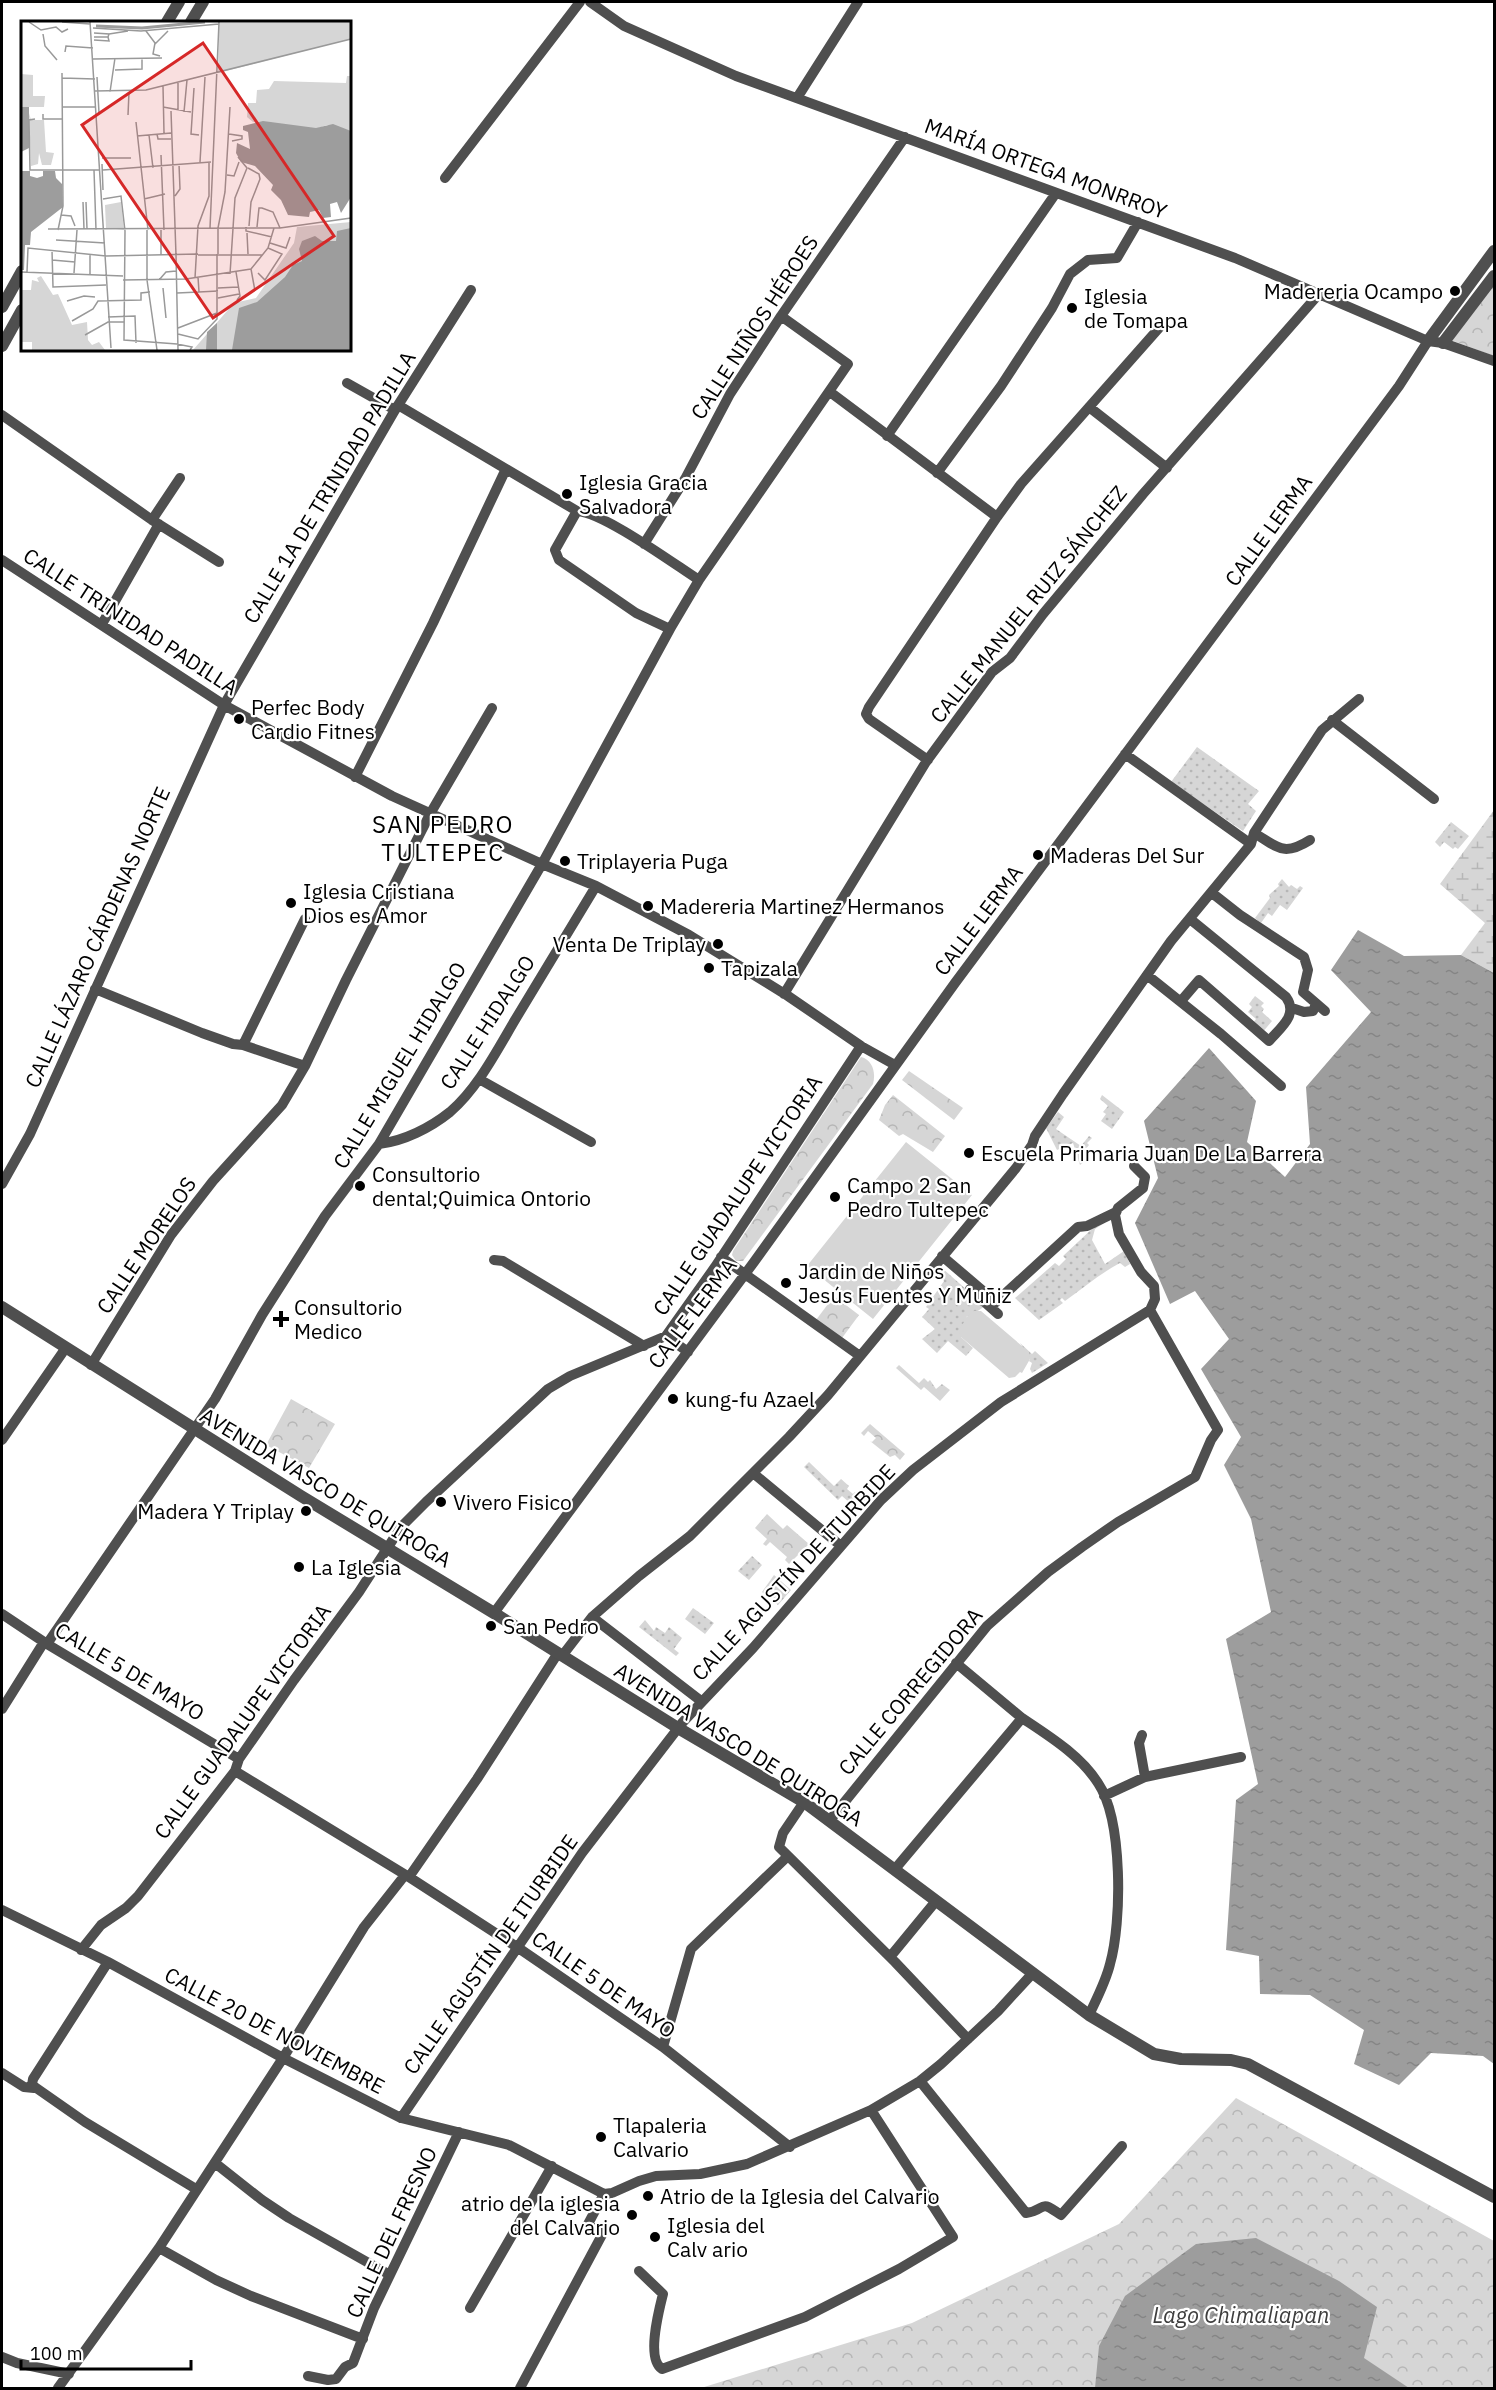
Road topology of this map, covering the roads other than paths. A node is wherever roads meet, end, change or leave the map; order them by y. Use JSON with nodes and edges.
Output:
{"nodes":[{"id":1,"x":179,"y":2,"type":"edge"},
{"id":2,"x":203,"y":2,"type":"edge"},
{"id":3,"x":580,"y":2,"type":"edge"},
{"id":4,"x":590,"y":2,"type":"edge"},
{"id":5,"x":858,"y":2,"type":"edge"},
{"id":6,"x":168,"y":21,"type":"edge"},
{"id":7,"x":192,"y":21,"type":"edge"},
{"id":8,"x":796,"y":98,"type":"junction"},
{"id":9,"x":905,"y":137,"type":"junction"},
{"id":10,"x":445,"y":178,"type":"dead end"},
{"id":11,"x":1056,"y":193,"type":"junction"},
{"id":12,"x":1138,"y":222,"type":"junction"},
{"id":13,"x":1494,"y":251,"type":"edge"},
{"id":14,"x":21,"y":273,"type":"edge"},
{"id":15,"x":1494,"y":276,"type":"edge"},
{"id":16,"x":471,"y":290,"type":"dead end"},
{"id":17,"x":1318,"y":295,"type":"junction"},
{"id":18,"x":2,"y":307,"type":"edge"},
{"id":19,"x":21,"y":312,"type":"edge"},
{"id":20,"x":781,"y":316,"type":"junction"},
{"id":21,"x":1159,"y":328,"type":"dead end"},
{"id":22,"x":1428,"y":341,"type":"junction"},
{"id":23,"x":1443,"y":343,"type":"junction"},
{"id":24,"x":2,"y":346,"type":"edge"},
{"id":25,"x":1494,"y":361,"type":"edge"},
{"id":26,"x":347,"y":383,"type":"dead end"},
{"id":27,"x":830,"y":392,"type":"junction"},
{"id":28,"x":1089,"y":407,"type":"junction"},
{"id":29,"x":396,"y":408,"type":"junction"},
{"id":30,"x":2,"y":415,"type":"edge"},
{"id":31,"x":887,"y":436,"type":"junction"},
{"id":32,"x":1167,"y":468,"type":"junction"},
{"id":33,"x":505,"y":471,"type":"junction"},
{"id":34,"x":937,"y":473,"type":"junction"},
{"id":35,"x":180,"y":477,"type":"dead end"},
{"id":36,"x":577,"y":511,"type":"junction"},
{"id":37,"x":997,"y":517,"type":"junction"},
{"id":38,"x":156,"y":522,"type":"junction"},
{"id":39,"x":644,"y":544,"type":"junction"},
{"id":40,"x":2,"y":560,"type":"edge"},
{"id":41,"x":219,"y":562,"type":"dead end"},
{"id":42,"x":699,"y":580,"type":"junction"},
{"id":43,"x":102,"y":624,"type":"junction"},
{"id":44,"x":670,"y":629,"type":"junction"},
{"id":45,"x":1359,"y":699,"type":"dead end"},
{"id":46,"x":224,"y":705,"type":"junction"},
{"id":47,"x":492,"y":708,"type":"dead end"},
{"id":48,"x":1332,"y":720,"type":"junction"},
{"id":49,"x":1125,"y":754,"type":"junction"},
{"id":50,"x":928,"y":760,"type":"junction"},
{"id":51,"x":355,"y":777,"type":"junction"},
{"id":52,"x":1434,"y":799,"type":"dead end"},
{"id":53,"x":430,"y":814,"type":"junction"},
{"id":54,"x":1252,"y":838,"type":"junction"},
{"id":55,"x":1310,"y":840,"type":"dead end"},
{"id":56,"x":542,"y":864,"type":"junction"},
{"id":57,"x":596,"y":886,"type":"junction"},
{"id":58,"x":1212,"y":893,"type":"junction"},
{"id":59,"x":305,"y":918,"type":"dead end"},
{"id":60,"x":1190,"y":919,"type":"junction"},
{"id":61,"x":1147,"y":975,"type":"junction"},
{"id":62,"x":95,"y":989,"type":"junction"},
{"id":63,"x":783,"y":993,"type":"junction"},
{"id":64,"x":1181,"y":1001,"type":"junction"},
{"id":65,"x":1292,"y":1008,"type":"junction"},
{"id":66,"x":243,"y":1045,"type":"junction"},
{"id":67,"x":861,"y":1046,"type":"junction"},
{"id":68,"x":895,"y":1065,"type":"junction"},
{"id":69,"x":305,"y":1066,"type":"junction"},
{"id":70,"x":479,"y":1079,"type":"junction"},
{"id":71,"x":1281,"y":1086,"type":"dead end"},
{"id":72,"x":591,"y":1142,"type":"dead end"},
{"id":73,"x":380,"y":1143,"type":"junction"},
{"id":74,"x":1134,"y":1166,"type":"dead end"},
{"id":75,"x":2,"y":1184,"type":"edge"},
{"id":76,"x":1116,"y":1212,"type":"junction"},
{"id":77,"x":721,"y":1257,"type":"junction"},
{"id":78,"x":940,"y":1259,"type":"junction"},
{"id":79,"x":494,"y":1260,"type":"dead end"},
{"id":80,"x":744,"y":1275,"type":"junction"},
{"id":81,"x":1153,"y":1304,"type":"junction"},
{"id":82,"x":2,"y":1307,"type":"edge"},
{"id":83,"x":998,"y":1314,"type":"dead end"},
{"id":84,"x":666,"y":1336,"type":"junction"},
{"id":85,"x":644,"y":1346,"type":"junction"},
{"id":86,"x":65,"y":1349,"type":"junction"},
{"id":87,"x":688,"y":1352,"type":"junction"},
{"id":88,"x":860,"y":1356,"type":"junction"},
{"id":89,"x":91,"y":1365,"type":"junction"},
{"id":90,"x":194,"y":1430,"type":"junction"},
{"id":91,"x":2,"y":1440,"type":"edge"},
{"id":92,"x":753,"y":1473,"type":"junction"},
{"id":93,"x":841,"y":1546,"type":"junction"},
{"id":94,"x":388,"y":1548,"type":"junction"},
{"id":95,"x":494,"y":1613,"type":"junction"},
{"id":96,"x":2,"y":1614,"type":"edge"},
{"id":97,"x":592,"y":1617,"type":"junction"},
{"id":98,"x":46,"y":1643,"type":"junction"},
{"id":99,"x":560,"y":1655,"type":"junction"},
{"id":100,"x":956,"y":1663,"type":"junction"},
{"id":101,"x":701,"y":1701,"type":"junction"},
{"id":102,"x":2,"y":1709,"type":"edge"},
{"id":103,"x":1022,"y":1718,"type":"junction"},
{"id":104,"x":678,"y":1728,"type":"junction"},
{"id":105,"x":1142,"y":1735,"type":"dead end"},
{"id":106,"x":1241,"y":1757,"type":"dead end"},
{"id":107,"x":239,"y":1759,"type":"junction"},
{"id":108,"x":235,"y":1771,"type":"junction"},
{"id":109,"x":1145,"y":1777,"type":"junction"},
{"id":110,"x":1104,"y":1796,"type":"junction"},
{"id":111,"x":804,"y":1802,"type":"junction"},
{"id":112,"x":830,"y":1820,"type":"junction"},
{"id":113,"x":788,"y":1856,"type":"junction"},
{"id":114,"x":895,"y":1869,"type":"junction"},
{"id":115,"x":407,"y":1876,"type":"junction"},
{"id":116,"x":936,"y":1900,"type":"junction"},
{"id":117,"x":2,"y":1910,"type":"edge"},
{"id":118,"x":517,"y":1947,"type":"junction"},
{"id":119,"x":81,"y":1950,"type":"junction"},
{"id":120,"x":890,"y":1957,"type":"junction"},
{"id":121,"x":108,"y":1962,"type":"junction"},
{"id":122,"x":1032,"y":1974,"type":"junction"},
{"id":123,"x":1089,"y":2015,"type":"junction"},
{"id":124,"x":968,"y":2039,"type":"junction"},
{"id":125,"x":663,"y":2047,"type":"junction"},
{"id":126,"x":283,"y":2058,"type":"junction"},
{"id":127,"x":2,"y":2073,"type":"edge"},
{"id":128,"x":920,"y":2081,"type":"junction"},
{"id":129,"x":33,"y":2087,"type":"junction"},
{"id":130,"x":871,"y":2110,"type":"junction"},
{"id":131,"x":401,"y":2118,"type":"junction"},
{"id":132,"x":459,"y":2132,"type":"junction"},
{"id":133,"x":1122,"y":2146,"type":"dead end"},
{"id":134,"x":790,"y":2147,"type":"junction"},
{"id":135,"x":215,"y":2163,"type":"junction"},
{"id":136,"x":552,"y":2166,"type":"junction"},
{"id":137,"x":196,"y":2189,"type":"junction"},
{"id":138,"x":604,"y":2194,"type":"junction"},
{"id":139,"x":1494,"y":2197,"type":"edge"},
{"id":140,"x":159,"y":2248,"type":"junction"},
{"id":141,"x":639,"y":2271,"type":"dead end"},
{"id":142,"x":390,"y":2275,"type":"junction"},
{"id":143,"x":470,"y":2308,"type":"dead end"},
{"id":144,"x":361,"y":2344,"type":"junction"},
{"id":145,"x":2,"y":2357,"type":"edge"},
{"id":146,"x":69,"y":2374,"type":"junction"},
{"id":147,"x":308,"y":2376,"type":"dead end"},
{"id":148,"x":58,"y":2388,"type":"edge"},
{"id":149,"x":520,"y":2388,"type":"edge"}],
"edges":[{"from":1,"to":6,"type":"street"},
{"from":2,"to":7,"type":"street"},
{"from":3,"to":10,"type":"street"},
{"from":4,"to":8,"type":"street","name":"MARÍA ORTEGA MONRROY"},
{"from":5,"to":8,"type":"street"},
{"from":8,"to":9,"type":"street","name":"MARÍA ORTEGA MONRROY"},
{"from":9,"to":11,"type":"street","name":"MARÍA ORTEGA MONRROY"},
{"from":9,"to":20,"type":"street","name":"CALLE NIÑOS HÉROES"},
{"from":11,"to":12,"type":"street","name":"MARÍA ORTEGA MONRROY"},
{"from":11,"to":31,"type":"street"},
{"from":12,"to":17,"type":"street","name":"MARÍA ORTEGA MONRROY"},
{"from":12,"to":34,"type":"street"},
{"from":13,"to":22,"type":"street","name":"CALLE LERMA"},
{"from":14,"to":18,"type":"street"},
{"from":15,"to":23,"type":"street"},
{"from":16,"to":29,"type":"street","name":"CALLE 1A DE TRINIDAD PADILLA"},
{"from":17,"to":22,"type":"street","name":"MARÍA ORTEGA MONRROY"},
{"from":17,"to":32,"type":"street","name":"CALLE MANUEL RUIZ SÁNCHEZ"},
{"from":19,"to":24,"type":"street"},
{"from":20,"to":27,"type":"street","name":"CALLE MIGUEL HIDALGO"},
{"from":20,"to":39,"type":"street","name":"CALLE NIÑOS HÉROES"},
{"from":21,"to":28,"type":"street"},
{"from":22,"to":23,"type":"street","name":"MARÍA ORTEGA MONRROY"},
{"from":22,"to":49,"type":"street","name":"CALLE LERMA"},
{"from":23,"to":25,"type":"street","name":"MARÍA ORTEGA MONRROY"},
{"from":26,"to":29,"type":"street"},
{"from":27,"to":31,"type":"street"},
{"from":27,"to":42,"type":"street","name":"CALLE MIGUEL HIDALGO"},
{"from":28,"to":32,"type":"street"},
{"from":28,"to":37,"type":"street"},
{"from":29,"to":33,"type":"street"},
{"from":29,"to":46,"type":"street","name":"CALLE 1A DE TRINIDAD PADILLA"},
{"from":30,"to":38,"type":"street"},
{"from":31,"to":34,"type":"street"},
{"from":32,"to":50,"type":"street","name":"CALLE MANUEL RUIZ SÁNCHEZ"},
{"from":33,"to":36,"type":"street"},
{"from":33,"to":51,"type":"street"},
{"from":34,"to":37,"type":"street"},
{"from":35,"to":38,"type":"street"},
{"from":36,"to":39,"type":"street"},
{"from":36,"to":44,"type":"street"},
{"from":37,"to":50,"type":"street"},
{"from":38,"to":41,"type":"street"},
{"from":38,"to":43,"type":"street"},
{"from":39,"to":42,"type":"street"},
{"from":40,"to":43,"type":"street","name":"CALLE TRINIDAD PADILLA"},
{"from":42,"to":44,"type":"street","name":"CALLE MIGUEL HIDALGO"},
{"from":43,"to":46,"type":"street","name":"CALLE TRINIDAD PADILLA"},
{"from":44,"to":56,"type":"street","name":"CALLE MIGUEL HIDALGO"},
{"from":45,"to":48,"type":"street"},
{"from":46,"to":51,"type":"street","name":"CALLE TRINIDAD PADILLA"},
{"from":46,"to":62,"type":"street","name":"CALLE LÁZARO CÁRDENAS NORTE"},
{"from":47,"to":53,"type":"street","name":"CALLE MORELOS"},
{"from":48,"to":52,"type":"street"},
{"from":48,"to":54,"type":"street"},
{"from":49,"to":54,"type":"street"},
{"from":49,"to":68,"type":"street","name":"CALLE LERMA"},
{"from":50,"to":63,"type":"street","name":"CALLE MANUEL RUIZ SÁNCHEZ"},
{"from":51,"to":53,"type":"street","name":"CALLE TRINIDAD PADILLA"},
{"from":53,"to":56,"type":"street","name":"CALLE TRINIDAD PADILLA"},
{"from":53,"to":69,"type":"street","name":"CALLE MORELOS"},
{"from":54,"to":55,"type":"street"},
{"from":54,"to":58,"type":"street"},
{"from":56,"to":57,"type":"street","name":"CALLE TRINIDAD PADILLA"},
{"from":56,"to":73,"type":"street","name":"CALLE MIGUEL HIDALGO"},
{"from":57,"to":63,"type":"street","name":"CALLE TRINIDAD PADILLA"},
{"from":57,"to":70,"type":"street","name":"CALLE HIDALGO"},
{"from":58,"to":60,"type":"street"},
{"from":58,"to":65,"type":"street"},
{"from":59,"to":66,"type":"street"},
{"from":60,"to":61,"type":"street"},
{"from":60,"to":65,"type":"street"},
{"from":61,"to":64,"type":"street"},
{"from":61,"to":78,"type":"street"},
{"from":62,"to":66,"type":"street"},
{"from":62,"to":75,"type":"street","name":"CALLE LÁZARO CÁRDENAS NORTE"},
{"from":63,"to":67,"type":"street","name":"CALLE TRINIDAD PADILLA"},
{"from":64,"to":65,"type":"street"},
{"from":64,"to":71,"type":"street"},
{"from":66,"to":69,"type":"street"},
{"from":67,"to":68,"type":"street","name":"CALLE TRINIDAD PADILLA"},
{"from":67,"to":77,"type":"street","name":"CALLE GUADALUPE VICTORIA"},
{"from":68,"to":80,"type":"street","name":"CALLE LERMA"},
{"from":69,"to":89,"type":"street","name":"CALLE MORELOS"},
{"from":70,"to":72,"type":"street"},
{"from":70,"to":73,"type":"street","name":"CALLE HIDALGO"},
{"from":73,"to":90,"type":"street","name":"CALLE MIGUEL HIDALGO"},
{"from":74,"to":76,"type":"street"},
{"from":76,"to":78,"type":"street"},
{"from":76,"to":81,"type":"street"},
{"from":77,"to":80,"type":"street"},
{"from":77,"to":84,"type":"street","name":"CALLE GUADALUPE VICTORIA"},
{"from":78,"to":83,"type":"street"},
{"from":78,"to":88,"type":"street"},
{"from":79,"to":85,"type":"street"},
{"from":80,"to":87,"type":"street","name":"CALLE LERMA"},
{"from":80,"to":88,"type":"street"},
{"from":81,"to":93,"type":"street","name":"CALLE AGUSTÍN DE ITURBIDE"},
{"from":81,"to":100,"type":"street","name":"CALLE CORREGIDORA"},
{"from":82,"to":86,"type":"street","name":"AVENIDA VASCO DE QUIROGA"},
{"from":84,"to":85,"type":"street","name":"CALLE GUADALUPE VICTORIA"},
{"from":84,"to":87,"type":"street"},
{"from":85,"to":94,"type":"street","name":"CALLE GUADALUPE VICTORIA"},
{"from":86,"to":89,"type":"street","name":"AVENIDA VASCO DE QUIROGA"},
{"from":86,"to":91,"type":"street"},
{"from":87,"to":95,"type":"street","name":"CALLE LERMA"},
{"from":88,"to":92,"type":"street"},
{"from":89,"to":90,"type":"street","name":"AVENIDA VASCO DE QUIROGA"},
{"from":90,"to":94,"type":"street","name":"AVENIDA VASCO DE QUIROGA"},
{"from":90,"to":98,"type":"street","name":"CALLE MIGUEL HIDALGO"},
{"from":92,"to":93,"type":"street"},
{"from":92,"to":97,"type":"street"},
{"from":93,"to":101,"type":"street","name":"CALLE AGUSTÍN DE ITURBIDE"},
{"from":94,"to":95,"type":"street","name":"AVENIDA VASCO DE QUIROGA"},
{"from":94,"to":107,"type":"street","name":"CALLE GUADALUPE VICTORIA"},
{"from":95,"to":99,"type":"street","name":"AVENIDA VASCO DE QUIROGA"},
{"from":96,"to":98,"type":"street","name":"CALLE 5 DE MAYO"},
{"from":97,"to":99,"type":"street"},
{"from":97,"to":101,"type":"street"},
{"from":98,"to":102,"type":"street","name":"CALLE MIGUEL HIDALGO"},
{"from":98,"to":107,"type":"street","name":"CALLE 5 DE MAYO"},
{"from":99,"to":104,"type":"street","name":"AVENIDA VASCO DE QUIROGA"},
{"from":99,"to":115,"type":"street"},
{"from":100,"to":103,"type":"street"},
{"from":100,"to":112,"type":"street","name":"CALLE CORREGIDORA"},
{"from":101,"to":104,"type":"street","name":"CALLE AGUSTÍN DE ITURBIDE"},
{"from":103,"to":110,"type":"street"},
{"from":103,"to":114,"type":"street"},
{"from":104,"to":111,"type":"street","name":"AVENIDA VASCO DE QUIROGA"},
{"from":104,"to":118,"type":"street","name":"CALLE AGUSTÍN DE ITURBIDE"},
{"from":105,"to":109,"type":"street"},
{"from":106,"to":109,"type":"street"},
{"from":107,"to":108,"type":"street","name":"CALLE GUADALUPE VICTORIA"},
{"from":108,"to":115,"type":"street","name":"CALLE 5 DE MAYO"},
{"from":108,"to":119,"type":"street","name":"CALLE GUADALUPE VICTORIA"},
{"from":109,"to":110,"type":"street"},
{"from":110,"to":123,"type":"street"},
{"from":111,"to":112,"type":"street","name":"AVENIDA VASCO DE QUIROGA"},
{"from":111,"to":113,"type":"street"},
{"from":112,"to":114,"type":"street","name":"AVENIDA VASCO DE QUIROGA"},
{"from":113,"to":120,"type":"street"},
{"from":113,"to":125,"type":"street"},
{"from":114,"to":116,"type":"street","name":"AVENIDA VASCO DE QUIROGA"},
{"from":115,"to":118,"type":"street","name":"CALLE 5 DE MAYO"},
{"from":115,"to":126,"type":"street"},
{"from":116,"to":120,"type":"street"},
{"from":116,"to":122,"type":"street","name":"AVENIDA VASCO DE QUIROGA"},
{"from":117,"to":119,"type":"street","name":"CALLE 20 DE NOVIEMBRE"},
{"from":118,"to":125,"type":"street","name":"CALLE 5 DE MAYO"},
{"from":118,"to":131,"type":"street","name":"CALLE AGUSTÍN DE ITURBIDE"},
{"from":119,"to":121,"type":"street","name":"CALLE 20 DE NOVIEMBRE"},
{"from":120,"to":124,"type":"street"},
{"from":121,"to":126,"type":"street","name":"CALLE 20 DE NOVIEMBRE"},
{"from":121,"to":129,"type":"street"},
{"from":122,"to":123,"type":"street","name":"AVENIDA VASCO DE QUIROGA"},
{"from":122,"to":124,"type":"street"},
{"from":123,"to":139,"type":"street","name":"AVENIDA VASCO DE QUIROGA"},
{"from":124,"to":128,"type":"street"},
{"from":125,"to":134,"type":"street","name":"CALLE 5 DE MAYO"},
{"from":126,"to":131,"type":"street","name":"CALLE 20 DE NOVIEMBRE"},
{"from":126,"to":135,"type":"street"},
{"from":127,"to":129,"type":"street"},
{"from":128,"to":130,"type":"street"},
{"from":128,"to":133,"type":"street"},
{"from":129,"to":137,"type":"street"},
{"from":130,"to":134,"type":"street"},
{"from":130,"to":141,"type":"street"},
{"from":131,"to":132,"type":"street","name":"CALLE 20 DE NOVIEMBRE"},
{"from":132,"to":136,"type":"street","name":"CALLE 20 DE NOVIEMBRE"},
{"from":132,"to":142,"type":"street","name":"CALLE DEL FRESNO"},
{"from":134,"to":138,"type":"street"},
{"from":135,"to":137,"type":"street"},
{"from":135,"to":142,"type":"street"},
{"from":136,"to":138,"type":"street","name":"CALLE 20 DE NOVIEMBRE"},
{"from":136,"to":143,"type":"street"},
{"from":137,"to":140,"type":"street"},
{"from":138,"to":149,"type":"street"},
{"from":140,"to":144,"type":"street"},
{"from":140,"to":146,"type":"street"},
{"from":142,"to":144,"type":"street","name":"CALLE DEL FRESNO"},
{"from":144,"to":147,"type":"street","name":"CALLE DEL FRESNO"},
{"from":145,"to":146,"type":"street"},
{"from":146,"to":148,"type":"street"}]}
